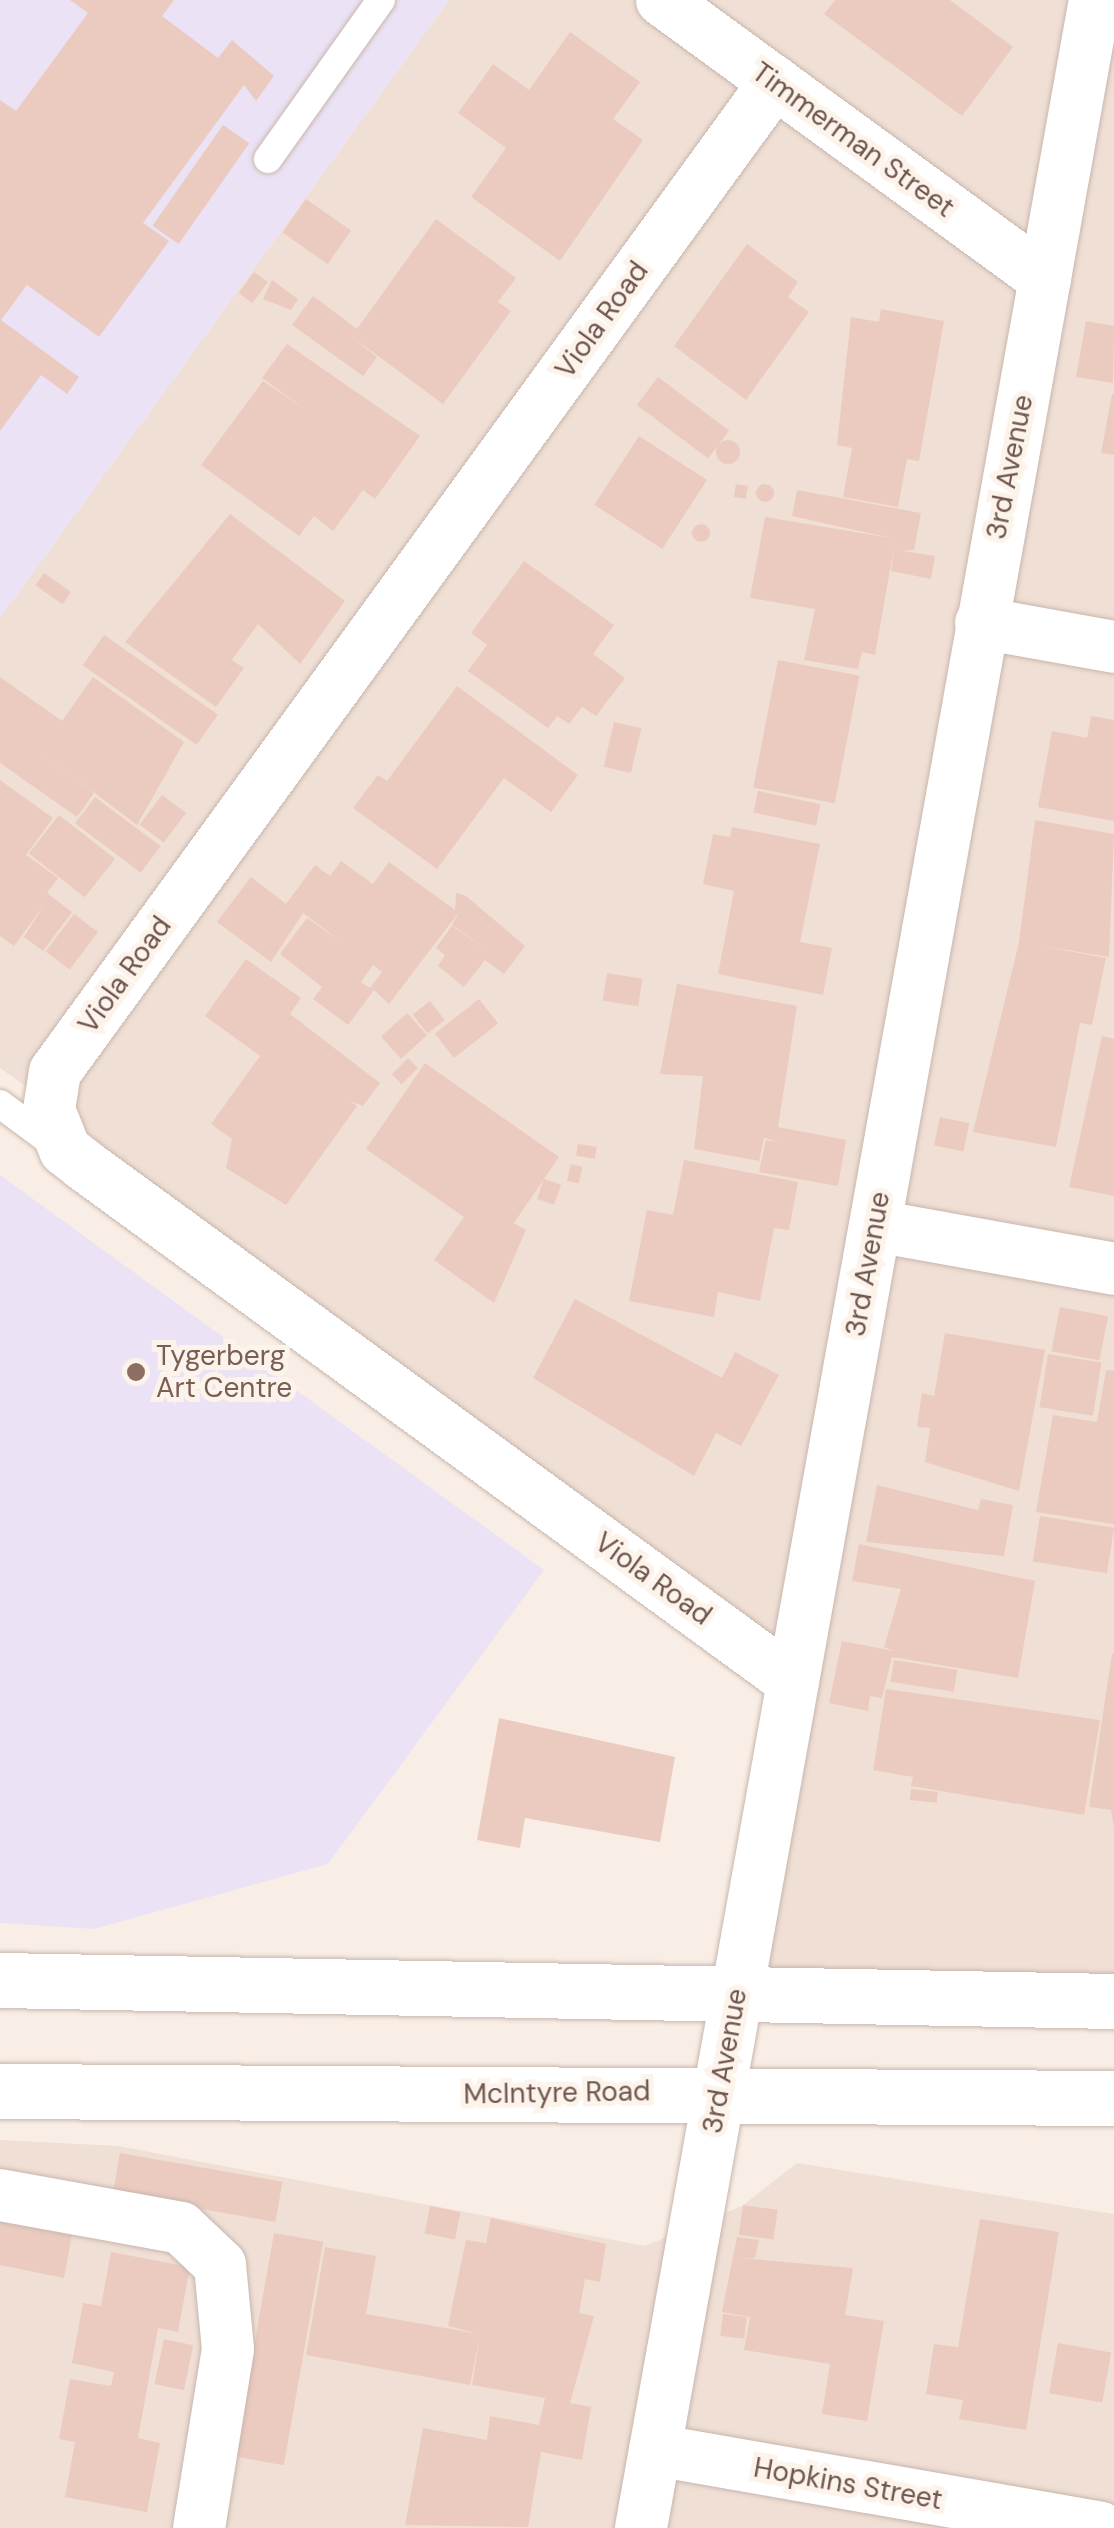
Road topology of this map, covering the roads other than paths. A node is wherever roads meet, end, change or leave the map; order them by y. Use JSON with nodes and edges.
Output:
{"nodes":[{"id":1,"x":381,"y":0,"type":"edge"},
{"id":2,"x":662,"y":0,"type":"edge"},
{"id":3,"x":1101,"y":3,"type":"edge"},
{"id":4,"x":775,"y":82,"type":"junction"},
{"id":5,"x":268,"y":159,"type":"dead end"},
{"id":6,"x":1044,"y":280,"type":"junction"},
{"id":7,"x":981,"y":623,"type":"junction"},
{"id":8,"x":1114,"y":647,"type":"edge"},
{"id":9,"x":0,"y":1104,"type":"edge"},
{"id":10,"x":84,"y":1165,"type":"junction"},
{"id":11,"x":876,"y":1226,"type":"junction"},
{"id":12,"x":1114,"y":1268,"type":"edge"},
{"id":13,"x":793,"y":1682,"type":"junction"},
{"id":14,"x":0,"y":1980,"type":"edge"},
{"id":15,"x":737,"y":1993,"type":"junction"},
{"id":16,"x":1114,"y":2001,"type":"edge"},
{"id":17,"x":0,"y":2092,"type":"edge"},
{"id":18,"x":719,"y":2092,"type":"junction"},
{"id":19,"x":1114,"y":2098,"type":"edge"},
{"id":20,"x":0,"y":2195,"type":"edge"},
{"id":21,"x":655,"y":2450,"type":"junction"},
{"id":22,"x":199,"y":2528,"type":"edge"},
{"id":23,"x":641,"y":2528,"type":"edge"},
{"id":24,"x":1100,"y":2528,"type":"edge"}],
"edges":[{"from":1,"to":5,"type":"lane"},
{"from":2,"to":4,"type":"street","name":"Timmerman Street"},
{"from":3,"to":6,"type":"street","name":"3rd Avenue"},
{"from":4,"to":6,"type":"street","name":"Timmerman Street"},
{"from":4,"to":10,"type":"street","name":"Viola Road"},
{"from":6,"to":7,"type":"street","name":"3rd Avenue"},
{"from":7,"to":8,"type":"street"},
{"from":7,"to":11,"type":"street","name":"3rd Avenue"},
{"from":9,"to":10,"type":"lane"},
{"from":10,"to":13,"type":"street","name":"Viola Road"},
{"from":11,"to":12,"type":"street"},
{"from":11,"to":13,"type":"street","name":"3rd Avenue"},
{"from":13,"to":15,"type":"street","name":"3rd Avenue"},
{"from":14,"to":15,"type":"main road"},
{"from":15,"to":16,"type":"main road"},
{"from":15,"to":18,"type":"street","name":"3rd Avenue"},
{"from":17,"to":18,"type":"main road","name":"McIntyre Road"},
{"from":18,"to":19,"type":"main road","name":"McIntyre Road"},
{"from":18,"to":21,"type":"street","name":"3rd Avenue"},
{"from":20,"to":22,"type":"street"},
{"from":21,"to":23,"type":"street","name":"3rd Avenue"},
{"from":21,"to":24,"type":"street","name":"Hopkins Street"}]}
